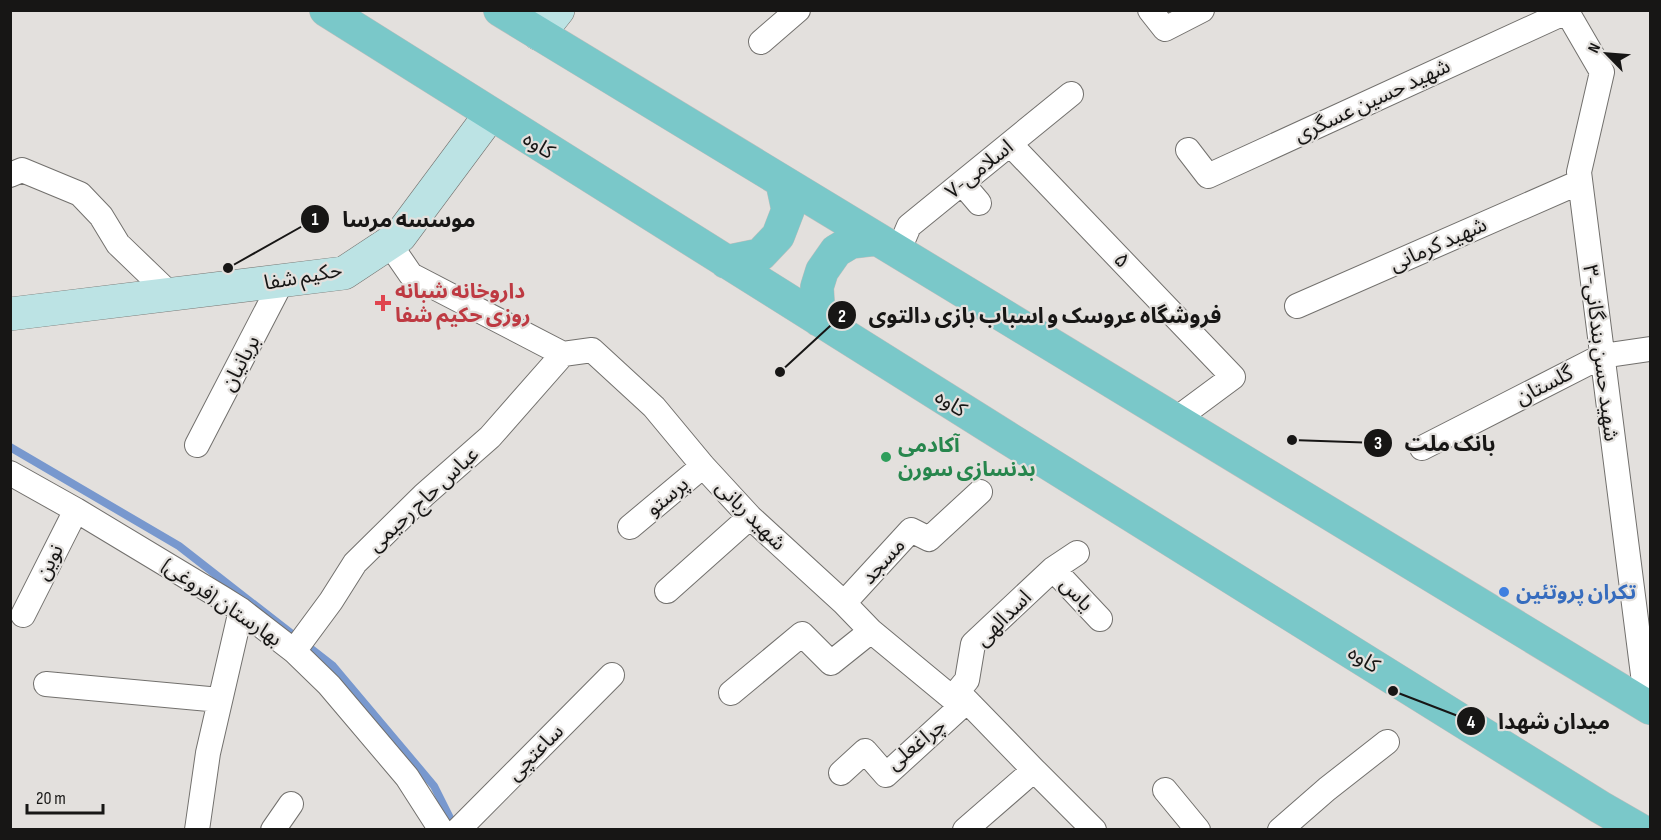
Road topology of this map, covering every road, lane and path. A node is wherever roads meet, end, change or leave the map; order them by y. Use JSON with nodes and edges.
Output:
{"nodes":[{"id":1,"x":326,"y":10,"type":"edge"},
{"id":2,"x":500,"y":10,"type":"edge"},
{"id":3,"x":798,"y":10,"type":"edge"},
{"id":4,"x":1150,"y":10,"type":"edge"},
{"id":5,"x":1202,"y":10,"type":"edge"},
{"id":6,"x":1566,"y":11,"type":"edge"},
{"id":7,"x":549,"y":22,"type":"edge"},
{"id":8,"x":761,"y":42,"type":"dead end"},
{"id":9,"x":1071,"y":94,"type":"dead end"},
{"id":10,"x":490,"y":114,"type":"junction"},
{"id":11,"x":1010,"y":144,"type":"junction"},
{"id":12,"x":1188,"y":150,"type":"dead end"},
{"id":13,"x":10,"y":175,"type":"edge"},
{"id":14,"x":782,"y":182,"type":"junction"},
{"id":15,"x":1580,"y":182,"type":"junction"},
{"id":16,"x":962,"y":183,"type":"junction"},
{"id":17,"x":979,"y":203,"type":"dead end"},
{"id":18,"x":389,"y":243,"type":"junction"},
{"id":19,"x":887,"y":245,"type":"junction"},
{"id":20,"x":726,"y":262,"type":"junction"},
{"id":21,"x":282,"y":281,"type":"junction"},
{"id":22,"x":171,"y":295,"type":"junction"},
{"id":23,"x":1297,"y":306,"type":"dead end"},
{"id":24,"x":10,"y":314,"type":"edge"},
{"id":25,"x":819,"y":320,"type":"junction"},
{"id":26,"x":1650,"y":349,"type":"edge"},
{"id":27,"x":563,"y":354,"type":"junction"},
{"id":28,"x":1602,"y":356,"type":"junction"},
{"id":29,"x":1175,"y":420,"type":"junction"},
{"id":30,"x":197,"y":445,"type":"dead end"},
{"id":31,"x":1422,"y":448,"type":"dead end"},
{"id":32,"x":703,"y":466,"type":"junction"},
{"id":33,"x":10,"y":473,"type":"edge"},
{"id":34,"x":980,"y":492,"type":"dead end"},
{"id":35,"x":76,"y":510,"type":"junction"},
{"id":36,"x":750,"y":518,"type":"junction"},
{"id":37,"x":630,"y":527,"type":"dead end"},
{"id":38,"x":1077,"y":553,"type":"dead end"},
{"id":39,"x":1053,"y":569,"type":"junction"},
{"id":40,"x":667,"y":591,"type":"dead end"},
{"id":41,"x":844,"y":603,"type":"junction"},
{"id":42,"x":241,"y":610,"type":"junction"},
{"id":43,"x":23,"y":615,"type":"dead end"},
{"id":44,"x":1100,"y":619,"type":"dead end"},
{"id":45,"x":871,"y":631,"type":"junction"},
{"id":46,"x":299,"y":644,"type":"junction"},
{"id":47,"x":612,"y":675,"type":"dead end"},
{"id":48,"x":46,"y":684,"type":"dead end"},
{"id":49,"x":731,"y":693,"type":"dead end"},
{"id":50,"x":220,"y":700,"type":"junction"},
{"id":51,"x":959,"y":700,"type":"junction"},
{"id":52,"x":1649,"y":707,"type":"edge"},
{"id":53,"x":1387,"y":742,"type":"dead end"},
{"id":54,"x":1034,"y":770,"type":"junction"},
{"id":55,"x":841,"y":773,"type":"dead end"},
{"id":56,"x":1164,"y":790,"type":"dead end"},
{"id":57,"x":291,"y":804,"type":"dead end"},
{"id":58,"x":454,"y":828,"type":"edge"},
{"id":59,"x":197,"y":830,"type":"edge"},
{"id":60,"x":273,"y":830,"type":"edge"},
{"id":61,"x":965,"y":830,"type":"edge"},
{"id":62,"x":1094,"y":830,"type":"edge"},
{"id":63,"x":1197,"y":830,"type":"edge"},
{"id":64,"x":1280,"y":830,"type":"edge"},
{"id":65,"x":1640,"y":830,"type":"edge"}],
"edges":[{"from":1,"to":10,"type":"main road","name":"کاوه"},
{"from":2,"to":7,"type":"main road"},
{"from":3,"to":8,"type":"street"},
{"from":4,"to":5,"type":"street"},
{"from":6,"to":12,"type":"street","name":"شهید حسین عسگری"},
{"from":6,"to":15,"type":"street","name":"۳-شهید حسن بندگانی"},
{"from":7,"to":14,"type":"main road"},
{"from":9,"to":11,"type":"street","name":"۷-اسلامی"},
{"from":10,"to":18,"type":"street","name":"حکیم شفا"},
{"from":10,"to":20,"type":"main road","name":"کاوه"},
{"from":11,"to":16,"type":"street","name":"۷-اسلامی"},
{"from":11,"to":29,"type":"street","name":"۵"},
{"from":13,"to":22,"type":"street"},
{"from":14,"to":19,"type":"main road"},
{"from":14,"to":20,"type":"main road"},
{"from":15,"to":23,"type":"street","name":"شهید کرمانی"},
{"from":15,"to":28,"type":"street","name":"۳-شهید حسن بندگانی"},
{"from":16,"to":17,"type":"street"},
{"from":16,"to":19,"type":"street","name":"۷-اسلامی"},
{"from":18,"to":21,"type":"street","name":"حکیم شفا"},
{"from":18,"to":27,"type":"street"},
{"from":19,"to":25,"type":"main road"},
{"from":19,"to":29,"type":"main road"},
{"from":20,"to":25,"type":"main road","name":"کاوه"},
{"from":21,"to":22,"type":"street","name":"حکیم شفا"},
{"from":21,"to":30,"type":"street","name":"بریانیان"},
{"from":22,"to":24,"type":"street","name":"حکیم شفا"},
{"from":25,"to":65,"type":"main road","name":"کاوه"},
{"from":26,"to":28,"type":"street","name":"گلستان"},
{"from":27,"to":32,"type":"street","name":"شهید ربانی"},
{"from":27,"to":46,"type":"street","name":"عباس حاج رحیمی"},
{"from":28,"to":31,"type":"street","name":"گلستان"},
{"from":28,"to":52,"type":"street","name":"۳-شهید حسن بندگانی"},
{"from":29,"to":52,"type":"main road"},
{"from":32,"to":36,"type":"street","name":"شهید ربانی"},
{"from":32,"to":37,"type":"street","name":"پرستو"},
{"from":33,"to":35,"type":"street","name":"بهارستان (فروغی)"},
{"from":34,"to":41,"type":"street","name":"مسجد"},
{"from":35,"to":42,"type":"street","name":"بهارستان (فروغی)"},
{"from":35,"to":43,"type":"street","name":"نوین"},
{"from":36,"to":40,"type":"street"},
{"from":36,"to":41,"type":"street","name":"شهید ربانی"},
{"from":38,"to":39,"type":"street","name":"اسدالهی"},
{"from":39,"to":44,"type":"street","name":"یاس"},
{"from":39,"to":51,"type":"street","name":"اسدالهی"},
{"from":41,"to":45,"type":"street","name":"شهید ربانی"},
{"from":42,"to":46,"type":"street","name":"بهارستان (فروغی)"},
{"from":42,"to":50,"type":"street"},
{"from":45,"to":49,"type":"street"},
{"from":45,"to":51,"type":"street","name":"شهید ربانی"},
{"from":46,"to":58,"type":"street","name":"بهارستان (فروغی)"},
{"from":47,"to":58,"type":"street","name":"ساعتچی"},
{"from":48,"to":50,"type":"street"},
{"from":50,"to":59,"type":"street"},
{"from":51,"to":54,"type":"street","name":"شهید ربانی"},
{"from":51,"to":55,"type":"street","name":"چراغعلی"},
{"from":53,"to":64,"type":"street"},
{"from":54,"to":61,"type":"street"},
{"from":54,"to":62,"type":"street","name":"شهید ربانی"},
{"from":56,"to":63,"type":"street"},
{"from":57,"to":60,"type":"street"}]}
